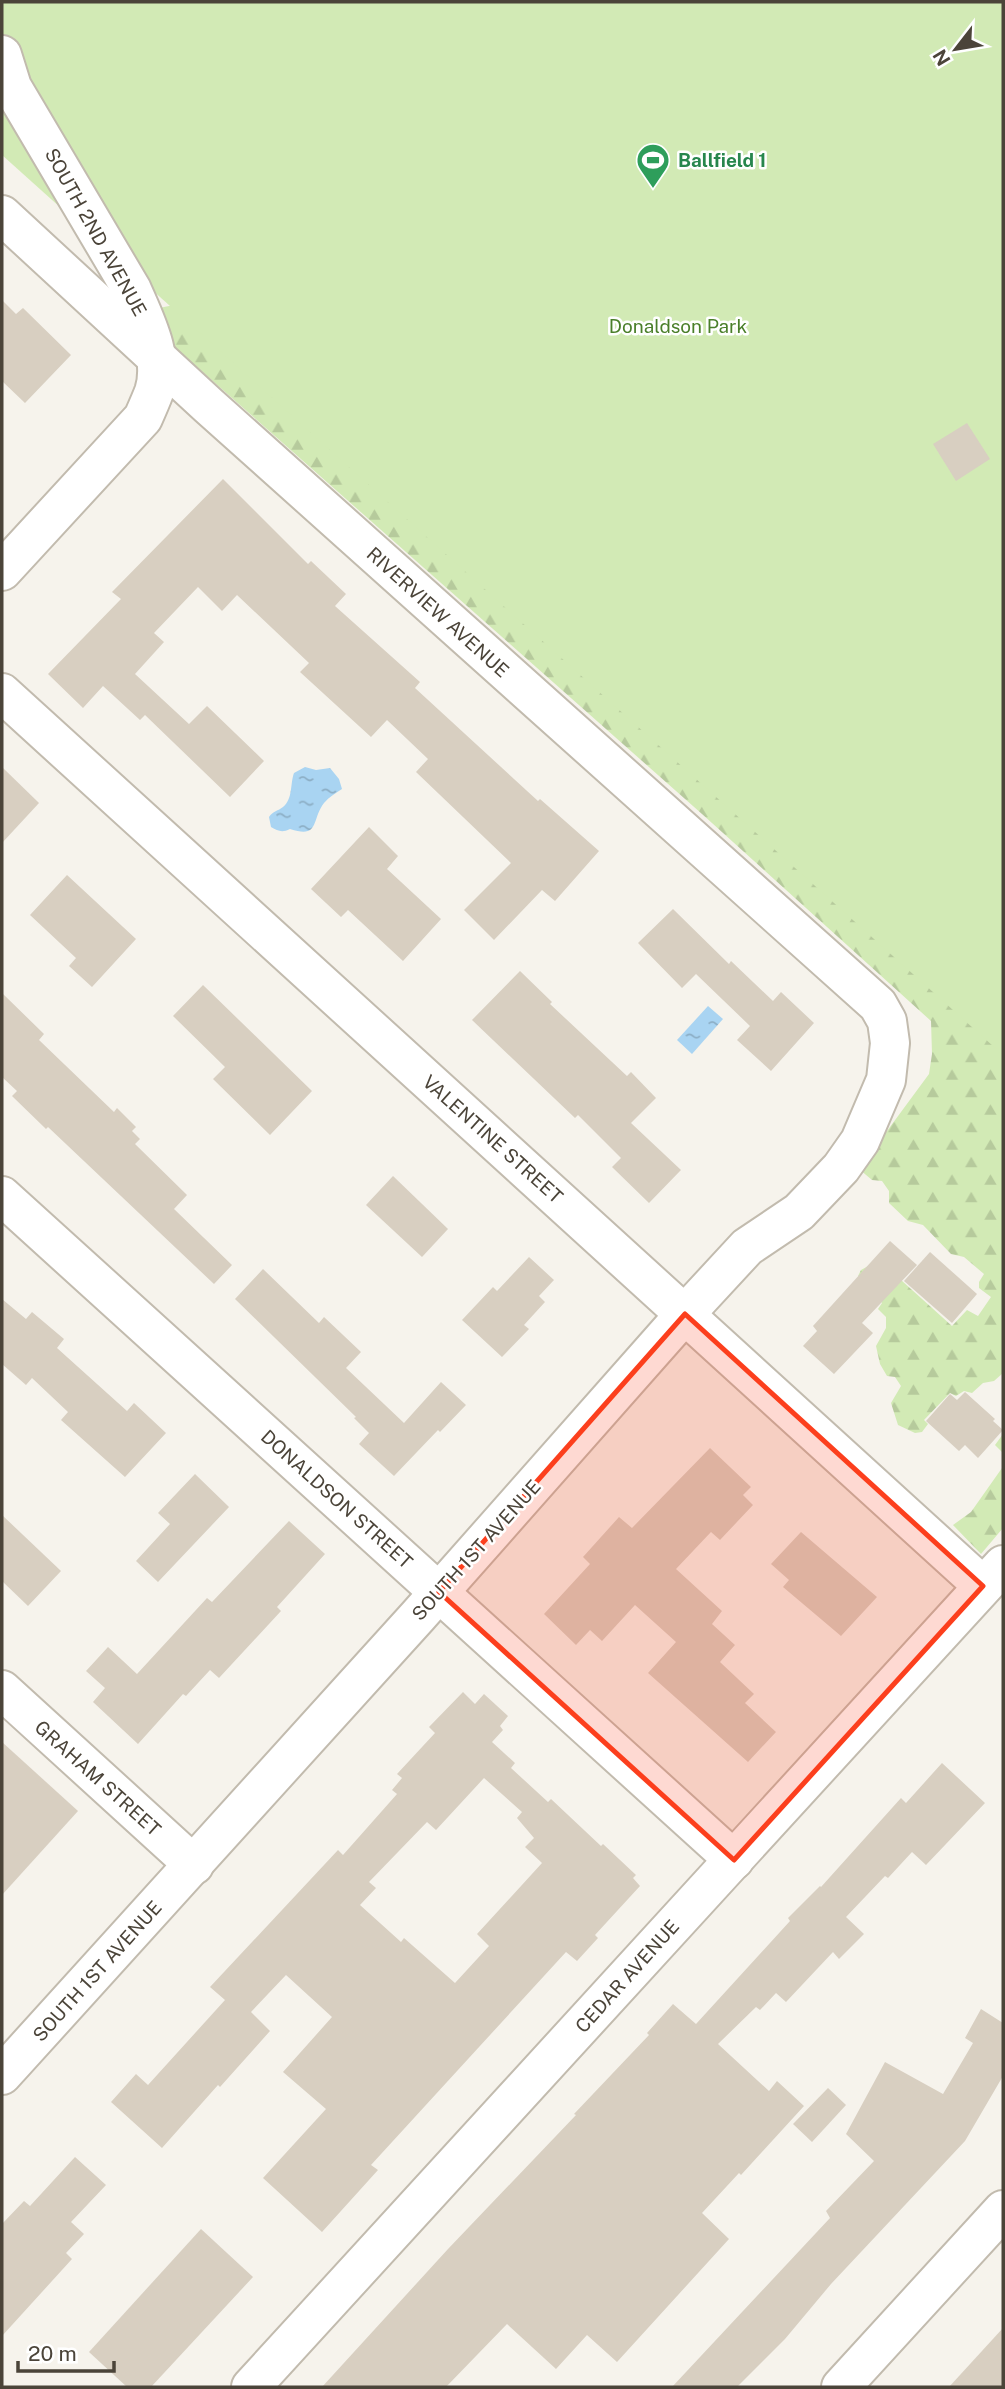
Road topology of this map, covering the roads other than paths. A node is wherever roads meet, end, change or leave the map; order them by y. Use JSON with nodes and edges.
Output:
{"nodes":[{"id":1,"x":2,"y":55,"type":"edge"},
{"id":2,"x":2,"y":215,"type":"edge"},
{"id":3,"x":157,"y":357,"type":"junction"},
{"id":4,"x":2,"y":571,"type":"edge"},
{"id":5,"x":2,"y":693,"type":"edge"},
{"id":6,"x":878,"y":1005,"type":"joint"},
{"id":7,"x":2,"y":1196,"type":"edge"},
{"id":8,"x":685,"y":1314,"type":"junction"},
{"id":9,"x":993,"y":1575,"type":"edge"},
{"id":10,"x":439,"y":1592,"type":"junction"},
{"id":11,"x":2,"y":1690,"type":"edge"},
{"id":12,"x":734,"y":1860,"type":"junction"},
{"id":13,"x":194,"y":1865,"type":"junction"},
{"id":14,"x":2,"y":2075,"type":"edge"},
{"id":15,"x":1003,"y":2210,"type":"edge"},
{"id":16,"x":251,"y":2387,"type":"edge"},
{"id":17,"x":841,"y":2387,"type":"edge"}],
"edges":[{"from":1,"to":3,"type":"street","name":"SOUTH 2ND AVENUE"},
{"from":2,"to":3,"type":"street","name":"RIVERVIEW AVENUE"},
{"from":3,"to":4,"type":"street","name":"SOUTH 2ND AVENUE"},
{"from":3,"to":6,"type":"street","name":"RIVERVIEW AVENUE"},
{"from":5,"to":8,"type":"street","name":"VALENTINE STREET"},
{"from":6,"to":8,"type":"street","name":"SOUTH 1ST AVENUE"},
{"from":7,"to":10,"type":"street","name":"DONALDSON STREET"},
{"from":8,"to":9,"type":"street","name":"VALENTINE STREET"},
{"from":8,"to":10,"type":"street","name":"SOUTH 1ST AVENUE"},
{"from":9,"to":12,"type":"street","name":"CEDAR AVENUE"},
{"from":10,"to":12,"type":"street","name":"DONALDSON STREET"},
{"from":10,"to":13,"type":"street","name":"SOUTH 1ST AVENUE"},
{"from":11,"to":13,"type":"street","name":"GRAHAM STREET"},
{"from":12,"to":16,"type":"street","name":"CEDAR AVENUE"},
{"from":13,"to":14,"type":"street","name":"SOUTH 1ST AVENUE"},
{"from":15,"to":17,"type":"street"}]}
